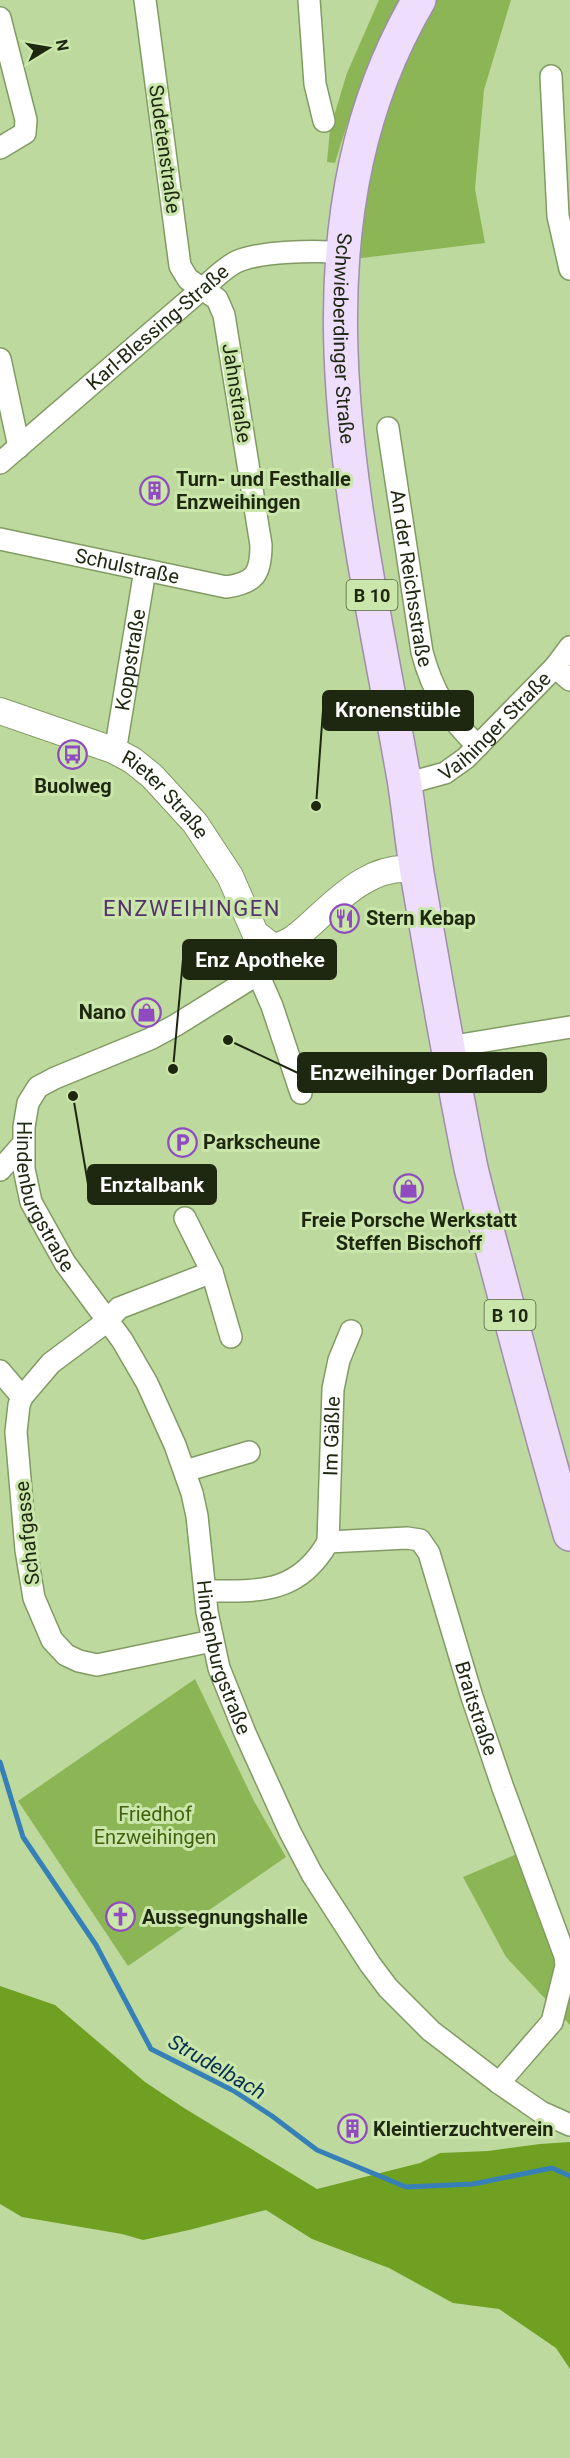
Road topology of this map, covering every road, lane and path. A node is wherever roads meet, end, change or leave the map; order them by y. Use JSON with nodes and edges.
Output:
{"nodes":[{"id":1,"x":145,"y":0,"type":"edge"},
{"id":2,"x":309,"y":0,"type":"edge"},
{"id":3,"x":419,"y":0,"type":"edge"},
{"id":4,"x":0,"y":18,"type":"edge"},
{"id":5,"x":551,"y":76,"type":"dead end"},
{"id":6,"x":324,"y":121,"type":"dead end"},
{"id":7,"x":0,"y":148,"type":"edge"},
{"id":8,"x":343,"y":253,"type":"junction"},
{"id":9,"x":570,"y":269,"type":"edge"},
{"id":10,"x":203,"y":288,"type":"junction"},
{"id":11,"x":0,"y":360,"type":"edge"},
{"id":12,"x":388,"y":428,"type":"dead end"},
{"id":13,"x":19,"y":447,"type":"junction"},
{"id":14,"x":0,"y":463,"type":"edge"},
{"id":15,"x":0,"y":539,"type":"edge"},
{"id":16,"x":145,"y":570,"type":"junction"},
{"id":17,"x":255,"y":576,"type":"joint"},
{"id":18,"x":570,"y":647,"type":"edge"},
{"id":19,"x":562,"y":674,"type":"edge"},
{"id":20,"x":0,"y":711,"type":"edge"},
{"id":21,"x":478,"y":746,"type":"junction"},
{"id":22,"x":113,"y":750,"type":"junction"},
{"id":23,"x":405,"y":784,"type":"junction"},
{"id":24,"x":417,"y":870,"type":"junction"},
{"id":25,"x":273,"y":947,"type":"junction"},
{"id":26,"x":258,"y":974,"type":"junction"},
{"id":27,"x":570,"y":1027,"type":"edge"},
{"id":28,"x":448,"y":1047,"type":"junction"},
{"id":29,"x":300,"y":1093,"type":"dead end"},
{"id":30,"x":23,"y":1144,"type":"junction"},
{"id":31,"x":0,"y":1170,"type":"edge"},
{"id":32,"x":185,"y":1218,"type":"dead end"},
{"id":33,"x":212,"y":1272,"type":"junction"},
{"id":34,"x":106,"y":1322,"type":"junction"},
{"id":35,"x":351,"y":1331,"type":"dead end"},
{"id":36,"x":231,"y":1336,"type":"dead end"},
{"id":37,"x":0,"y":1371,"type":"edge"},
{"id":38,"x":22,"y":1397,"type":"junction"},
{"id":39,"x":249,"y":1452,"type":"dead end"},
{"id":40,"x":185,"y":1471,"type":"junction"},
{"id":41,"x":570,"y":1534,"type":"edge"},
{"id":42,"x":328,"y":1542,"type":"junction"},
{"id":43,"x":205,"y":1591,"type":"junction"},
{"id":44,"x":212,"y":1641,"type":"junction"},
{"id":45,"x":499,"y":2083,"type":"junction"},
{"id":46,"x":570,"y":2125,"type":"edge"}],
"edges":[{"from":1,"to":10,"type":"street","name":"Sudetenstraße"},
{"from":2,"to":6,"type":"street"},
{"from":3,"to":8,"type":"main road","name":"Schwieberdinger Straße","number":"B 10"},
{"from":4,"to":7,"type":"street"},
{"from":5,"to":9,"type":"street"},
{"from":8,"to":10,"type":"street","name":"Karl-Blessing-Straße"},
{"from":8,"to":23,"type":"main road","name":"Schwieberdinger Straße","number":"B 10"},
{"from":10,"to":13,"type":"street","name":"Karl-Blessing-Straße"},
{"from":10,"to":17,"type":"street","name":"Jahnstraße"},
{"from":11,"to":13,"type":"street"},
{"from":12,"to":21,"type":"street","name":"An der Reichsstraße"},
{"from":13,"to":14,"type":"street","name":"Karl-Blessing-Straße"},
{"from":15,"to":16,"type":"street","name":"Schulstraße"},
{"from":16,"to":17,"type":"street","name":"Schulstraße"},
{"from":16,"to":22,"type":"street","name":"Koppstraße"},
{"from":18,"to":19,"type":"street","name":"Vaihinger Straße"},
{"from":19,"to":21,"type":"street","name":"Vaihinger Straße"},
{"from":20,"to":22,"type":"street","name":"Rieter Straße"},
{"from":21,"to":23,"type":"street","name":"Vaihinger Straße"},
{"from":22,"to":25,"type":"street","name":"Rieter Straße"},
{"from":23,"to":24,"type":"main road","name":"Schwieberdinger Straße","number":"B 10"},
{"from":24,"to":25,"type":"street"},
{"from":24,"to":28,"type":"main road","name":"Schwieberdinger Straße","number":"B 10"},
{"from":25,"to":26,"type":"street"},
{"from":26,"to":29,"type":"street"},
{"from":26,"to":30,"type":"street","name":"Hindenburgstraße"},
{"from":27,"to":28,"type":"street"},
{"from":28,"to":41,"type":"main road","name":"Schwieberdinger Straße","number":"B 10"},
{"from":30,"to":31,"type":"street"},
{"from":30,"to":34,"type":"street","name":"Hindenburgstraße"},
{"from":32,"to":33,"type":"street"},
{"from":33,"to":34,"type":"street"},
{"from":33,"to":36,"type":"street"},
{"from":34,"to":38,"type":"street"},
{"from":34,"to":40,"type":"street","name":"Hindenburgstraße"},
{"from":35,"to":42,"type":"street","name":"Im Gäßle"},
{"from":37,"to":38,"type":"street"},
{"from":38,"to":44,"type":"street","name":"Schafgasse"},
{"from":39,"to":40,"type":"street"},
{"from":40,"to":43,"type":"street","name":"Hindenburgstraße"},
{"from":42,"to":43,"type":"street"},
{"from":42,"to":45,"type":"street","name":"Braitstraße"},
{"from":43,"to":44,"type":"street","name":"Hindenburgstraße"},
{"from":44,"to":45,"type":"street","name":"Hindenburgstraße"},
{"from":45,"to":46,"type":"street","name":"Hindenburgstraße"}]}
